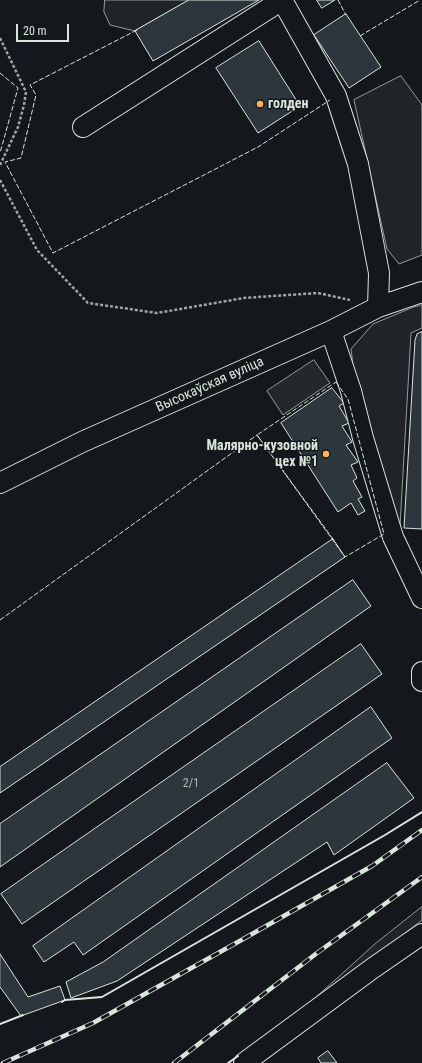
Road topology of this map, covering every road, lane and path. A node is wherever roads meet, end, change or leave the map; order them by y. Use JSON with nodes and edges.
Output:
{"nodes":[{"id":1,"x":0,"y":38,"type":"edge"},
{"id":2,"x":83,"y":127,"type":"dead end"},
{"id":3,"x":0,"y":166,"type":"edge"},
{"id":4,"x":0,"y":180,"type":"edge"},
{"id":5,"x":422,"y":292,"type":"edge"},
{"id":6,"x":378,"y":307,"type":"junction"},
{"id":7,"x":331,"y":331,"type":"junction"},
{"id":8,"x":0,"y":483,"type":"edge"},
{"id":9,"x":422,"y":598,"type":"edge"},
{"id":10,"x":422,"y":672,"type":"edge"},
{"id":11,"x":422,"y":681,"type":"edge"},
{"id":12,"x":422,"y":934,"type":"edge"},
{"id":13,"x":244,"y":1063,"type":"edge"}],
"edges":[{"from":1,"to":3,"type":"path"},
{"from":2,"to":6,"type":"street"},
{"from":4,"to":6,"type":"path"},
{"from":5,"to":6,"type":"street","name":"Высокаўская вуліца"},
{"from":6,"to":7,"type":"street","name":"Высокаўская вуліца"},
{"from":7,"to":8,"type":"street","name":"Высокаўская вуліца"},
{"from":7,"to":9,"type":"street"},
{"from":10,"to":11,"type":"street"},
{"from":12,"to":13,"type":"street"}]}
